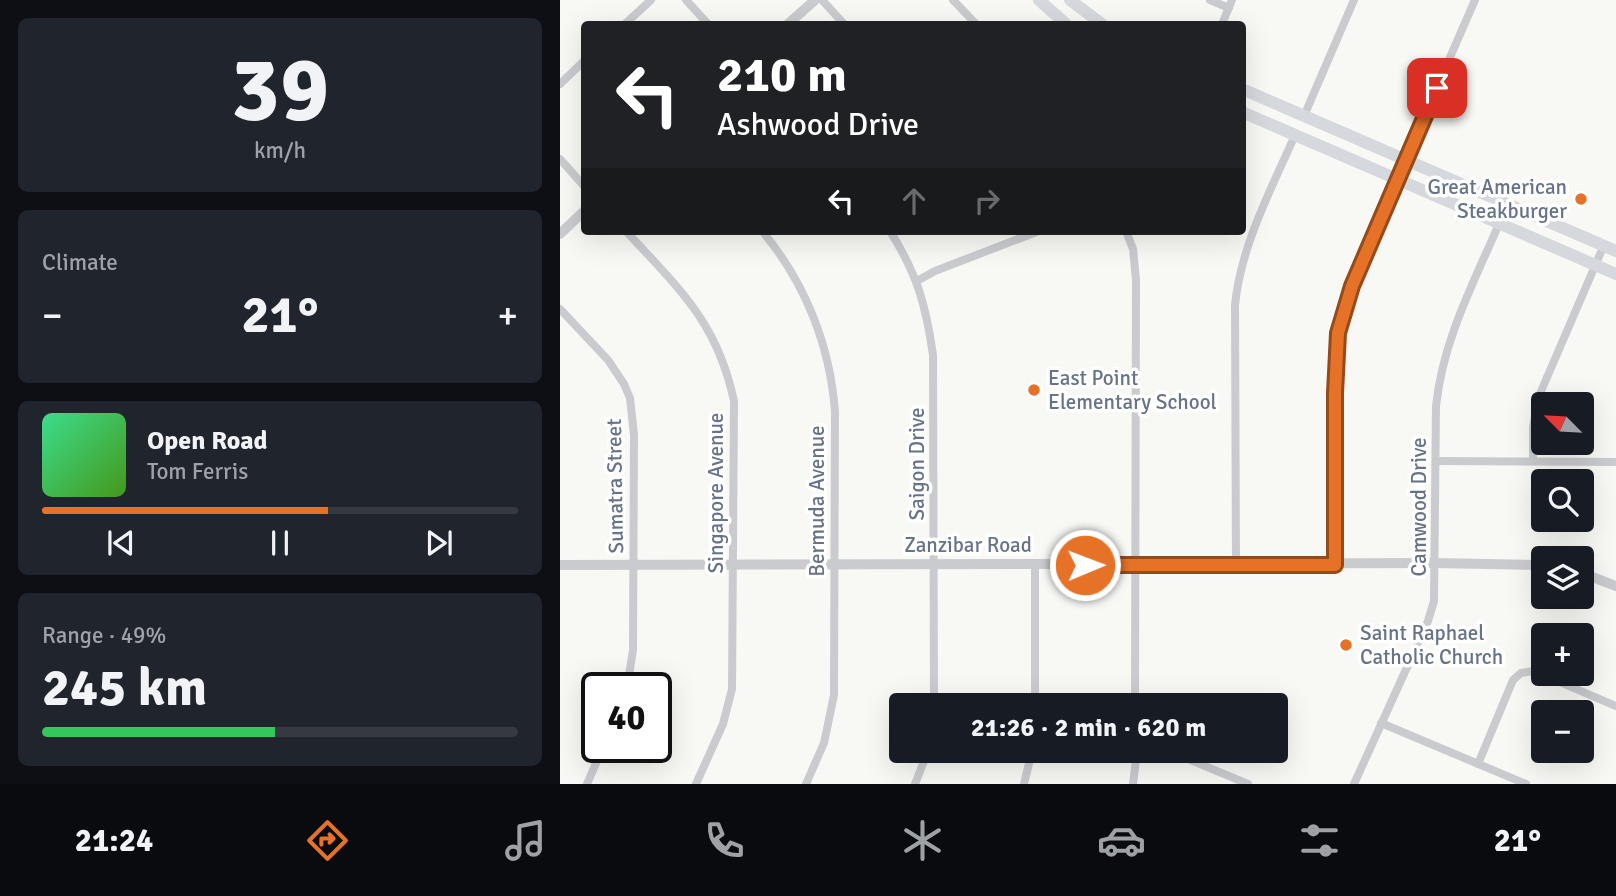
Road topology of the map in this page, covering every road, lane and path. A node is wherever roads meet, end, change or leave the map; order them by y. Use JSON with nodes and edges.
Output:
{"nodes":[{"id":1,"x":651,"y":0,"type":"edge"},
{"id":2,"x":686,"y":0,"type":"edge"},
{"id":3,"x":815,"y":0,"type":"edge"},
{"id":4,"x":822,"y":0,"type":"edge"},
{"id":5,"x":953,"y":0,"type":"edge"},
{"id":6,"x":1038,"y":0,"type":"edge"},
{"id":7,"x":1070,"y":0,"type":"edge"},
{"id":8,"x":1210,"y":0,"type":"edge"},
{"id":9,"x":1354,"y":0,"type":"edge"},
{"id":10,"x":1475,"y":0,"type":"edge"},
{"id":11,"x":1230,"y":4,"type":"edge"},
{"id":12,"x":628,"y":21,"type":"edge"},
{"id":13,"x":705,"y":21,"type":"edge"},
{"id":14,"x":791,"y":21,"type":"edge"},
{"id":15,"x":841,"y":21,"type":"edge"},
{"id":16,"x":973,"y":21,"type":"edge"},
{"id":17,"x":1062,"y":21,"type":"edge"},
{"id":18,"x":1098,"y":21,"type":"edge"},
{"id":19,"x":1223,"y":21,"type":"edge"},
{"id":20,"x":581,"y":64,"type":"edge"},
{"id":21,"x":560,"y":84,"type":"edge"},
{"id":22,"x":1246,"y":91,"type":"edge"},
{"id":23,"x":1246,"y":114,"type":"edge"},
{"id":24,"x":1304,"y":116,"type":"junction"},
{"id":25,"x":1295,"y":135,"type":"junction"},
{"id":26,"x":560,"y":159,"type":"edge"},
{"id":27,"x":1405,"y":160,"type":"junction"},
{"id":28,"x":1397,"y":179,"type":"junction"},
{"id":29,"x":581,"y":183,"type":"edge"},
{"id":30,"x":581,"y":214,"type":"edge"},
{"id":31,"x":1499,"y":224,"type":"junction"},
{"id":32,"x":560,"y":234,"type":"edge"},
{"id":33,"x":630,"y":235,"type":"edge"},
{"id":34,"x":765,"y":235,"type":"edge"},
{"id":35,"x":892,"y":235,"type":"edge"},
{"id":36,"x":1029,"y":235,"type":"edge"},
{"id":37,"x":1127,"y":235,"type":"edge"},
{"id":38,"x":1610,"y":248,"type":"edge"},
{"id":39,"x":1595,"y":265,"type":"junction"},
{"id":40,"x":1616,"y":274,"type":"edge"},
{"id":41,"x":917,"y":281,"type":"junction"},
{"id":42,"x":560,"y":309,"type":"edge"},
{"id":43,"x":1437,"y":461,"type":"junction"},
{"id":44,"x":1533,"y":461,"type":"junction"},
{"id":45,"x":1616,"y":462,"type":"edge"},
{"id":46,"x":633,"y":564,"type":"junction"},
{"id":47,"x":734,"y":564,"type":"junction"},
{"id":48,"x":835,"y":564,"type":"junction"},
{"id":49,"x":934,"y":564,"type":"junction"},
{"id":50,"x":1135,"y":564,"type":"junction"},
{"id":51,"x":1236,"y":564,"type":"junction"},
{"id":52,"x":1435,"y":564,"type":"junction"},
{"id":53,"x":560,"y":565,"type":"edge"},
{"id":54,"x":1035,"y":565,"type":"junction"},
{"id":55,"x":1335,"y":565,"type":"junction"},
{"id":56,"x":1531,"y":565,"type":"edge"},
{"id":57,"x":1594,"y":578,"type":"edge"},
{"id":58,"x":1616,"y":586,"type":"edge"},
{"id":59,"x":630,"y":672,"type":"edge"},
{"id":60,"x":934,"y":693,"type":"edge"},
{"id":61,"x":1035,"y":693,"type":"edge"},
{"id":62,"x":1135,"y":693,"type":"edge"},
{"id":63,"x":1616,"y":706,"type":"edge"},
{"id":64,"x":1381,"y":723,"type":"junction"},
{"id":65,"x":596,"y":763,"type":"edge"},
{"id":66,"x":923,"y":763,"type":"edge"},
{"id":67,"x":1029,"y":763,"type":"edge"},
{"id":68,"x":1136,"y":763,"type":"edge"},
{"id":69,"x":1196,"y":763,"type":"edge"},
{"id":70,"x":1478,"y":764,"type":"junction"},
{"id":71,"x":587,"y":784,"type":"edge"},
{"id":72,"x":696,"y":784,"type":"edge"},
{"id":73,"x":806,"y":784,"type":"edge"},
{"id":74,"x":915,"y":784,"type":"edge"},
{"id":75,"x":1024,"y":784,"type":"edge"},
{"id":76,"x":1133,"y":784,"type":"edge"},
{"id":77,"x":1246,"y":784,"type":"edge"},
{"id":78,"x":1354,"y":784,"type":"edge"},
{"id":79,"x":1526,"y":784,"type":"edge"}],
"edges":[{"from":1,"to":12,"type":"street"},
{"from":2,"to":13,"type":"street"},
{"from":3,"to":14,"type":"street"},
{"from":4,"to":15,"type":"street"},
{"from":5,"to":16,"type":"street"},
{"from":6,"to":17,"type":"main road"},
{"from":7,"to":18,"type":"main road"},
{"from":8,"to":11,"type":"street"},
{"from":9,"to":24,"type":"street"},
{"from":10,"to":27,"type":"street"},
{"from":11,"to":19,"type":"street"},
{"from":20,"to":21,"type":"street"},
{"from":22,"to":24,"type":"main road"},
{"from":23,"to":25,"type":"main road"},
{"from":24,"to":27,"type":"main road"},
{"from":25,"to":28,"type":"main road"},
{"from":25,"to":51,"type":"street"},
{"from":26,"to":29,"type":"street"},
{"from":27,"to":28,"type":"street"},
{"from":27,"to":38,"type":"main road"},
{"from":28,"to":31,"type":"main road"},
{"from":28,"to":55,"type":"street"},
{"from":30,"to":32,"type":"street"},
{"from":31,"to":39,"type":"main road"},
{"from":31,"to":43,"type":"street","name":"Camwood Drive"},
{"from":33,"to":47,"type":"street","name":"Singapore Avenue"},
{"from":34,"to":48,"type":"street","name":"Bermuda Avenue"},
{"from":35,"to":41,"type":"street","name":"Saigon Drive"},
{"from":36,"to":41,"type":"street"},
{"from":37,"to":50,"type":"street"},
{"from":38,"to":39,"type":"street"},
{"from":39,"to":40,"type":"main road"},
{"from":39,"to":44,"type":"street"},
{"from":41,"to":49,"type":"street","name":"Saigon Drive"},
{"from":42,"to":46,"type":"street","name":"Sumatra Street"},
{"from":43,"to":44,"type":"street"},
{"from":43,"to":52,"type":"street","name":"Camwood Drive"},
{"from":44,"to":45,"type":"street"},
{"from":46,"to":47,"type":"street","name":"Zanzibar Road"},
{"from":46,"to":53,"type":"street","name":"Zanzibar Road"},
{"from":46,"to":59,"type":"street","name":"Sumatra Street"},
{"from":47,"to":48,"type":"street","name":"Zanzibar Road"},
{"from":47,"to":72,"type":"street","name":"Singapore Avenue"},
{"from":48,"to":49,"type":"street","name":"Zanzibar Road"},
{"from":48,"to":73,"type":"street","name":"Bermuda Avenue"},
{"from":49,"to":54,"type":"street","name":"Zanzibar Road"},
{"from":49,"to":60,"type":"street","name":"Saigon Drive"},
{"from":50,"to":51,"type":"street","name":"Zanzibar Road"},
{"from":50,"to":54,"type":"street","name":"Zanzibar Road"},
{"from":50,"to":62,"type":"street"},
{"from":51,"to":55,"type":"street","name":"Zanzibar Road"},
{"from":52,"to":55,"type":"street","name":"Zanzibar Road"},
{"from":52,"to":56,"type":"street","name":"Zanzibar Road"},
{"from":52,"to":64,"type":"street","name":"Camwood Drive"},
{"from":54,"to":61,"type":"street"},
{"from":57,"to":58,"type":"street"},
{"from":63,"to":70,"type":"street"},
{"from":64,"to":70,"type":"street"},
{"from":64,"to":78,"type":"street","name":"Camwood Drive"},
{"from":65,"to":71,"type":"street"},
{"from":66,"to":74,"type":"street"},
{"from":67,"to":75,"type":"street"},
{"from":68,"to":76,"type":"street"},
{"from":69,"to":77,"type":"street"},
{"from":70,"to":79,"type":"street"}]}
